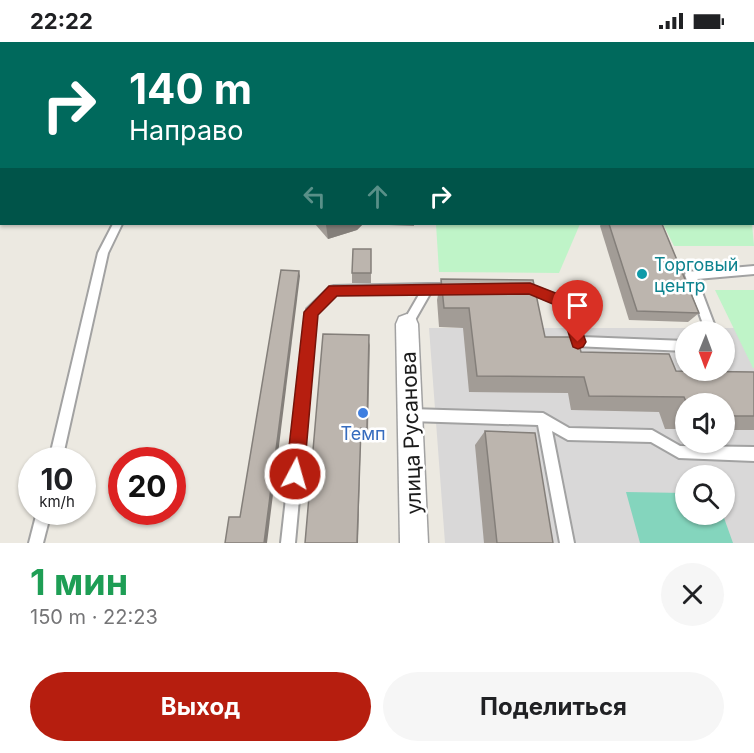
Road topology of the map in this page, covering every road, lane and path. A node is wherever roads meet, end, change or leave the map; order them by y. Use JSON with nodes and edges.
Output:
{"nodes":[{"id":1,"x":117,"y":225,"type":"edge"},
{"id":2,"x":754,"y":270,"type":"edge"},
{"id":3,"x":428,"y":288,"type":"junction"},
{"id":4,"x":462,"y":288,"type":"edge"},
{"id":5,"x":507,"y":289,"type":"edge"},
{"id":6,"x":708,"y":321,"type":"edge"},
{"id":7,"x":407,"y":324,"type":"joint"},
{"id":8,"x":675,"y":346,"type":"edge"},
{"id":9,"x":410,"y":415,"type":"junction"},
{"id":10,"x":543,"y":420,"type":"junction"},
{"id":11,"x":58,"y":447,"type":"edge"},
{"id":12,"x":754,"y":454,"type":"edge"},
{"id":13,"x":41,"y":525,"type":"edge"},
{"id":14,"x":36,"y":543,"type":"edge"},
{"id":15,"x":288,"y":543,"type":"edge"},
{"id":16,"x":414,"y":543,"type":"edge"},
{"id":17,"x":567,"y":543,"type":"edge"}],
"edges":[{"from":1,"to":11,"type":"lane"},
{"from":2,"to":6,"type":"lane"},
{"from":3,"to":4,"type":"lane"},
{"from":3,"to":7,"type":"lane"},
{"from":3,"to":15,"type":"lane"},
{"from":5,"to":8,"type":"lane"},
{"from":7,"to":9,"type":"street","name":"улица Русанова"},
{"from":9,"to":10,"type":"lane"},
{"from":9,"to":16,"type":"street","name":"улица Русанова"},
{"from":10,"to":12,"type":"lane"},
{"from":10,"to":17,"type":"lane"},
{"from":13,"to":14,"type":"lane"}]}
